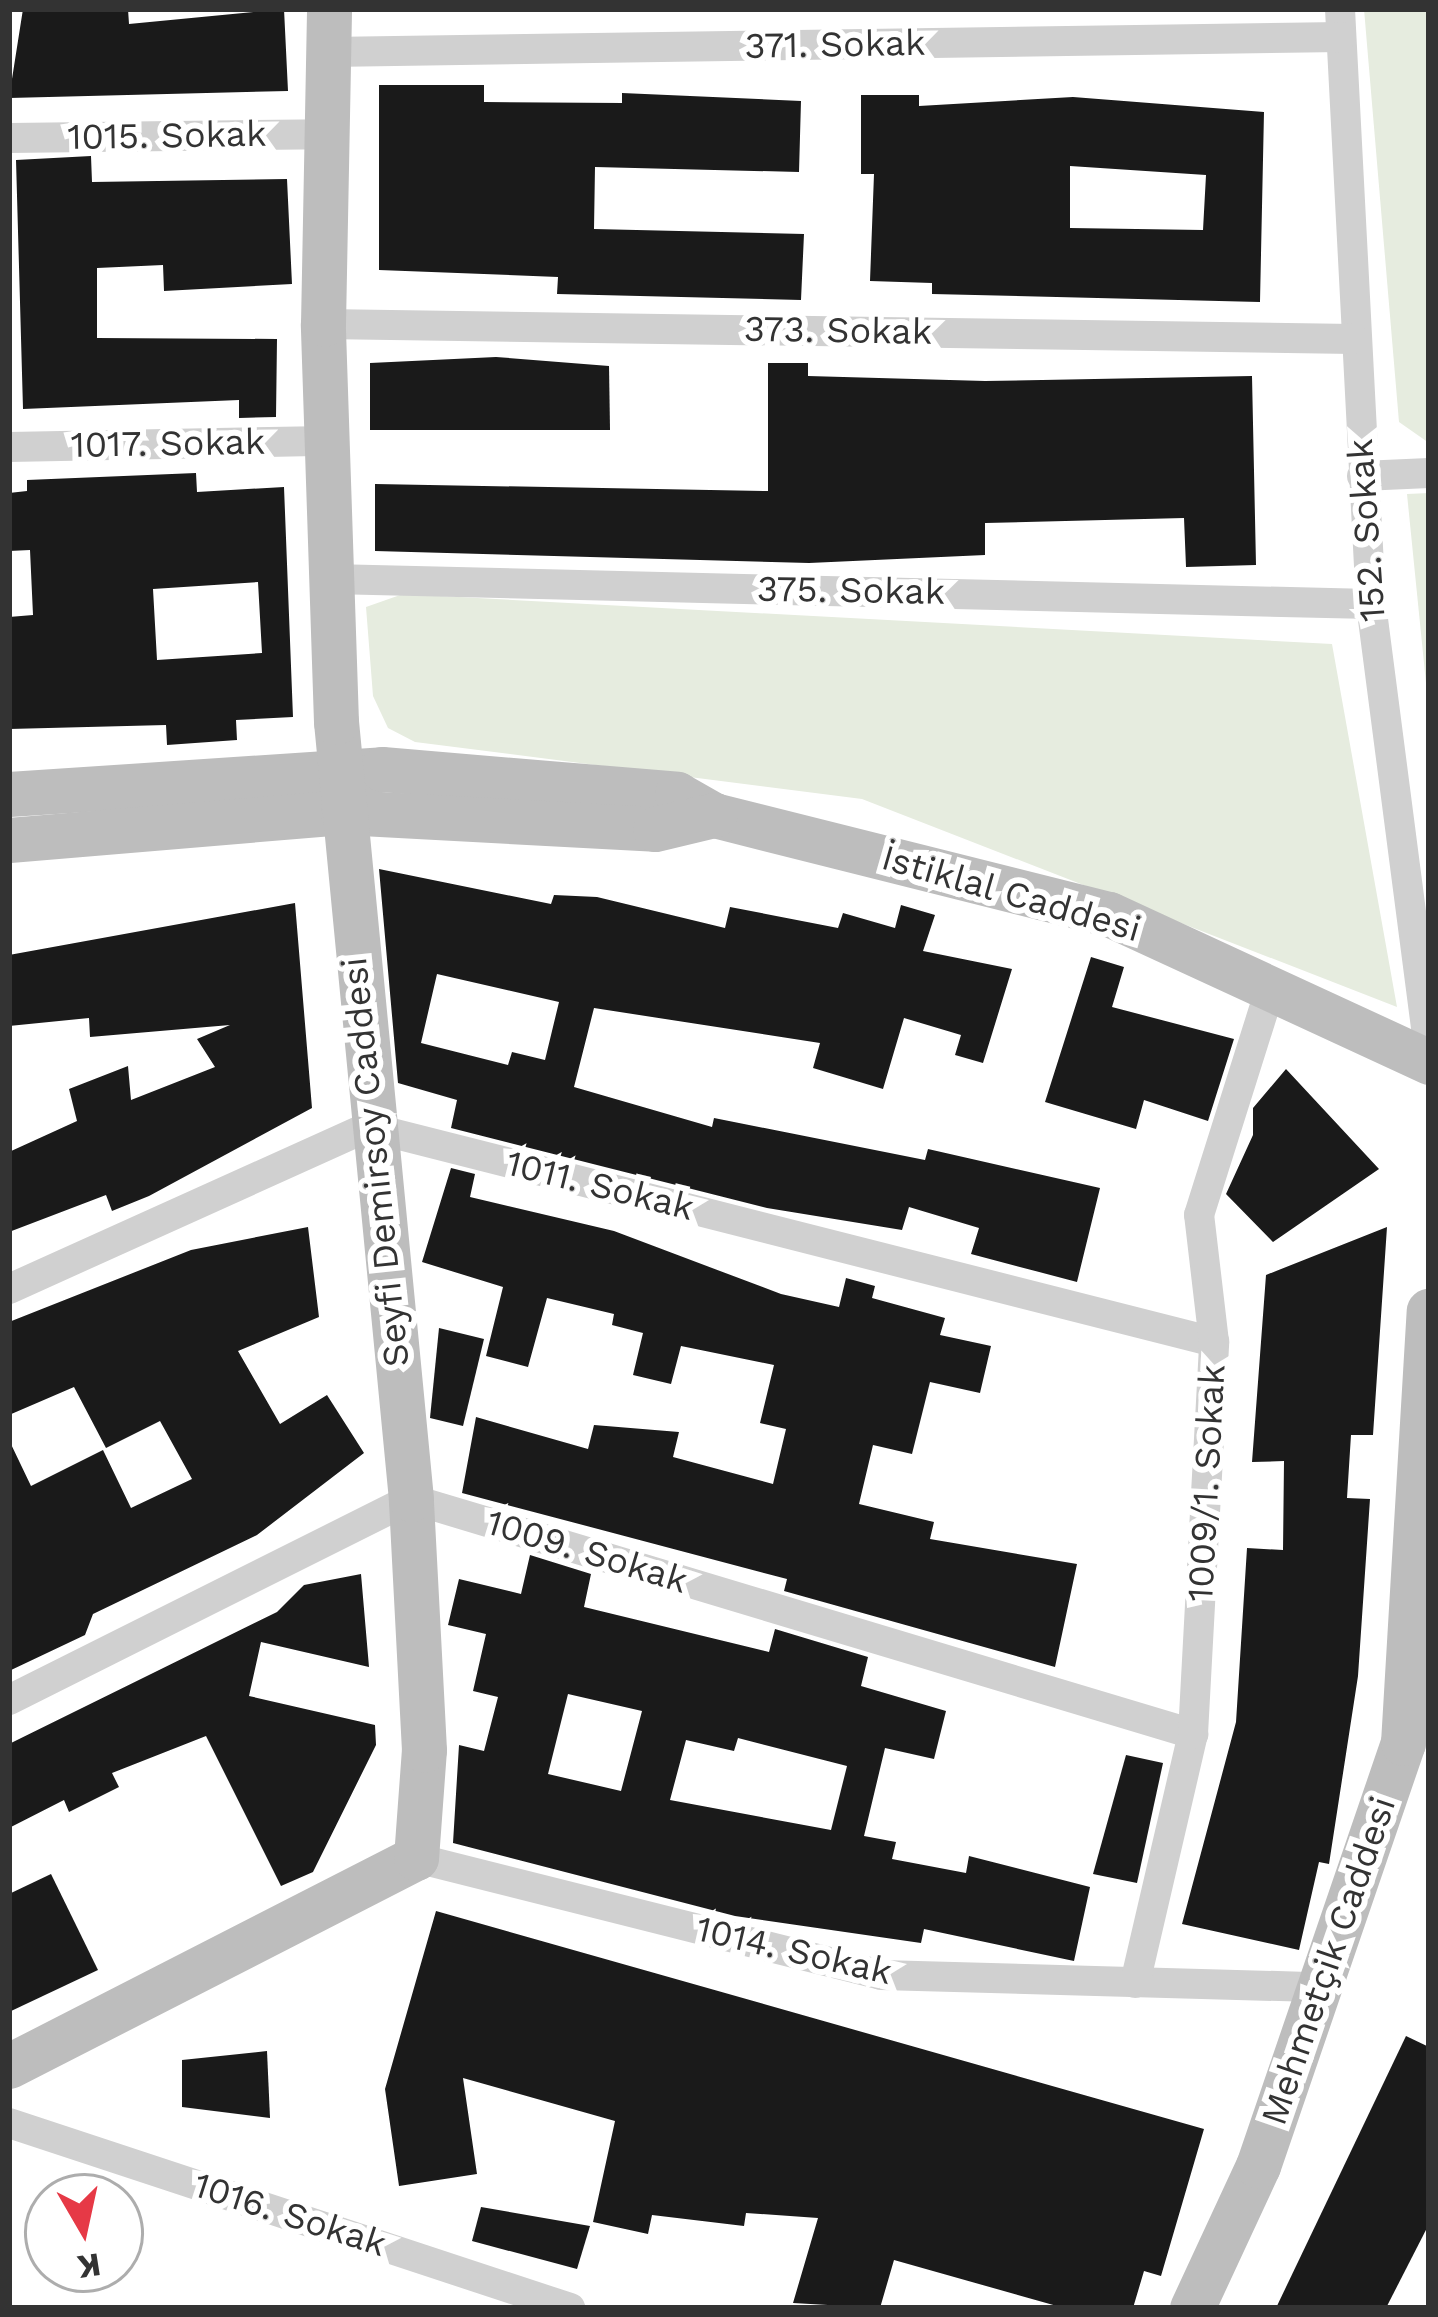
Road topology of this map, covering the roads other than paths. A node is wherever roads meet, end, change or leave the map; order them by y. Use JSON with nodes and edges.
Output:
{"nodes":[{"id":1,"x":1340,"y":23,"type":"edge"},
{"id":2,"x":329,"y":31,"type":"edge"},
{"id":3,"x":325,"y":134,"type":"junction"},
{"id":4,"x":9,"y":138,"type":"edge"},
{"id":5,"x":323,"y":324,"type":"junction"},
{"id":6,"x":1354,"y":338,"type":"junction"},
{"id":7,"x":328,"y":441,"type":"junction"},
{"id":8,"x":9,"y":447,"type":"edge"},
{"id":9,"x":1429,"y":473,"type":"edge"},
{"id":10,"x":1362,"y":476,"type":"junction"},
{"id":11,"x":331,"y":579,"type":"junction"},
{"id":12,"x":1371,"y":604,"type":"junction"},
{"id":13,"x":340,"y":791,"type":"junction"},
{"id":14,"x":9,"y":794,"type":"edge"},
{"id":15,"x":9,"y":840,"type":"edge"},
{"id":16,"x":1271,"y":987,"type":"junction"},
{"id":17,"x":1429,"y":1048,"type":"edge"},
{"id":18,"x":1429,"y":1062,"type":"edge"},
{"id":19,"x":368,"y":1126,"type":"junction"},
{"id":20,"x":9,"y":1289,"type":"edge"},
{"id":21,"x":1429,"y":1312,"type":"edge"},
{"id":22,"x":1214,"y":1342,"type":"junction"},
{"id":23,"x":411,"y":1499,"type":"junction"},
{"id":24,"x":9,"y":1700,"type":"edge"},
{"id":25,"x":1193,"y":1734,"type":"junction"},
{"id":26,"x":416,"y":1858,"type":"junction"},
{"id":27,"x":1135,"y":1983,"type":"junction"},
{"id":28,"x":1324,"y":1988,"type":"junction"},
{"id":29,"x":9,"y":2066,"type":"edge"},
{"id":30,"x":9,"y":2123,"type":"edge"},
{"id":31,"x":570,"y":2308,"type":"edge"},
{"id":32,"x":1192,"y":2308,"type":"edge"}],
"edges":[{"from":1,"to":2,"type":"street","name":"371. Sokak"},
{"from":1,"to":6,"type":"street","name":"152. Sokak"},
{"from":2,"to":3,"type":"main road","name":"Seyfi Demirsoy Caddesi"},
{"from":3,"to":4,"type":"street","name":"1015. Sokak"},
{"from":3,"to":5,"type":"main road","name":"Seyfi Demirsoy Caddesi"},
{"from":5,"to":6,"type":"street","name":"373. Sokak"},
{"from":5,"to":7,"type":"main road","name":"Seyfi Demirsoy Caddesi"},
{"from":6,"to":10,"type":"street","name":"152. Sokak"},
{"from":7,"to":8,"type":"street","name":"1017. Sokak"},
{"from":7,"to":11,"type":"main road","name":"Seyfi Demirsoy Caddesi"},
{"from":9,"to":10,"type":"street"},
{"from":10,"to":12,"type":"street","name":"152. Sokak"},
{"from":11,"to":12,"type":"street","name":"375. Sokak"},
{"from":11,"to":13,"type":"main road","name":"Seyfi Demirsoy Caddesi"},
{"from":12,"to":17,"type":"street","name":"152. Sokak"},
{"from":13,"to":14,"type":"main road","name":"İstiklal Caddesi"},
{"from":13,"to":15,"type":"main road","name":"İstiklal Caddesi"},
{"from":13,"to":16,"type":"main road","name":"İstiklal Caddesi"},
{"from":13,"to":19,"type":"main road","name":"Seyfi Demirsoy Caddesi"},
{"from":16,"to":18,"type":"main road","name":"İstiklal Caddesi"},
{"from":16,"to":22,"type":"street","name":"1009/1. Sokak"},
{"from":19,"to":20,"type":"street"},
{"from":19,"to":22,"type":"street","name":"1011. Sokak"},
{"from":19,"to":23,"type":"main road","name":"Seyfi Demirsoy Caddesi"},
{"from":21,"to":28,"type":"main road","name":"Mehmetçik Caddesi"},
{"from":22,"to":25,"type":"street","name":"1009/1. Sokak"},
{"from":23,"to":24,"type":"street"},
{"from":23,"to":25,"type":"street","name":"1009. Sokak"},
{"from":23,"to":26,"type":"main road","name":"Seyfi Demirsoy Caddesi"},
{"from":25,"to":27,"type":"street","name":"1009/1. Sokak"},
{"from":26,"to":27,"type":"street","name":"1014. Sokak"},
{"from":26,"to":29,"type":"main road"},
{"from":27,"to":28,"type":"street","name":"1014. Sokak"},
{"from":28,"to":32,"type":"main road","name":"Mehmetçik Caddesi"},
{"from":30,"to":31,"type":"street","name":"1016. Sokak"}]}
